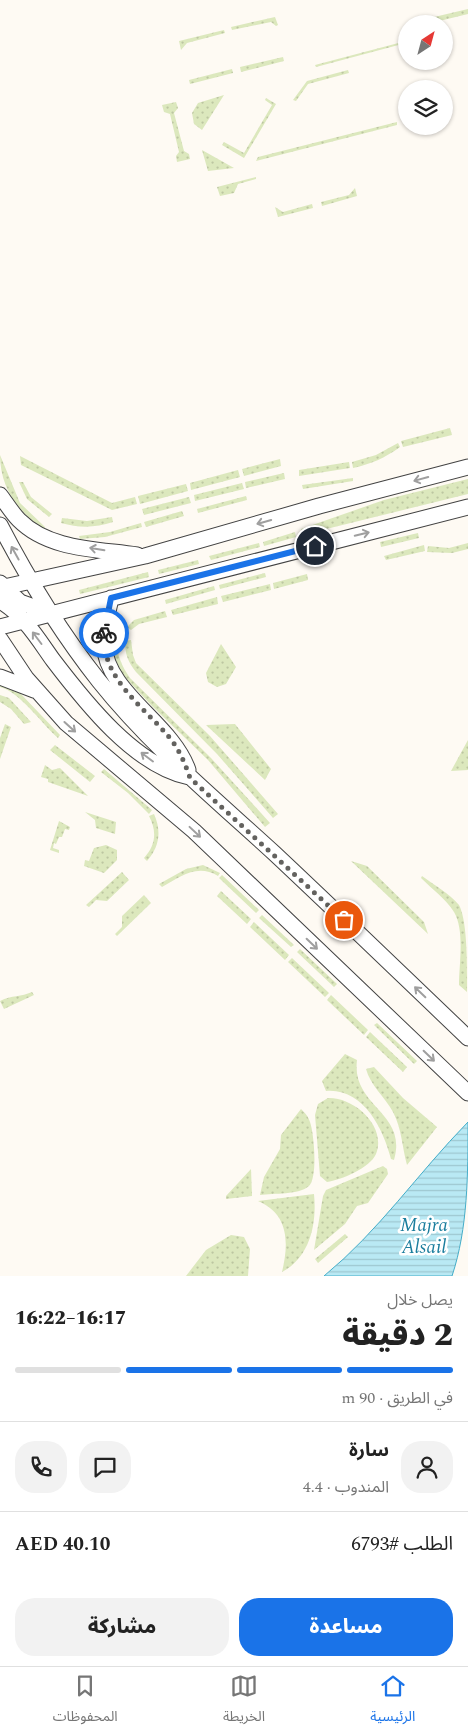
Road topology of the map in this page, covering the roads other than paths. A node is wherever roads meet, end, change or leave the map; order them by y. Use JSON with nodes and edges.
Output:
{"nodes":[{"id":1,"x":468,"y":467,"type":"edge"},
{"id":2,"x":0,"y":495,"type":"edge"},
{"id":3,"x":468,"y":507,"type":"edge"},
{"id":4,"x":0,"y":525,"type":"edge"},
{"id":5,"x":145,"y":556,"type":"junction"},
{"id":6,"x":31,"y":581,"type":"junction"},
{"id":7,"x":1,"y":590,"type":"edge"},
{"id":8,"x":111,"y":598,"type":"junction"},
{"id":9,"x":52,"y":613,"type":"junction"},
{"id":10,"x":24,"y":621,"type":"junction"},
{"id":11,"x":0,"y":627,"type":"edge"},
{"id":12,"x":0,"y":639,"type":"edge"},
{"id":13,"x":0,"y":677,"type":"edge"},
{"id":14,"x":37,"y":692,"type":"junction"},
{"id":15,"x":190,"y":778,"type":"junction"},
{"id":16,"x":468,"y":1038,"type":"edge"},
{"id":17,"x":468,"y":1093,"type":"edge"}],
"edges":[{"from":1,"to":5,"type":"street","one_way":true},
{"from":5,"to":2,"type":"street","one_way":true},
{"from":8,"to":3,"type":"street","one_way":true},
{"from":6,"to":4,"type":"street","one_way":true},
{"from":5,"to":6,"type":"street"},
{"from":6,"to":7,"type":"street"},
{"from":6,"to":9,"type":"street"},
{"from":7,"to":9,"type":"street"},
{"from":7,"to":10,"type":"street"},
{"from":8,"to":9,"type":"street"},
{"from":8,"to":15,"type":"street"},
{"from":9,"to":10,"type":"street"},
{"from":9,"to":15,"type":"street"},
{"from":10,"to":11,"type":"street"},
{"from":15,"to":10,"type":"street","one_way":true},
{"from":12,"to":14,"type":"street"},
{"from":13,"to":14,"type":"street"},
{"from":14,"to":17,"type":"street","one_way":true},
{"from":16,"to":15,"type":"street","one_way":true}]}
